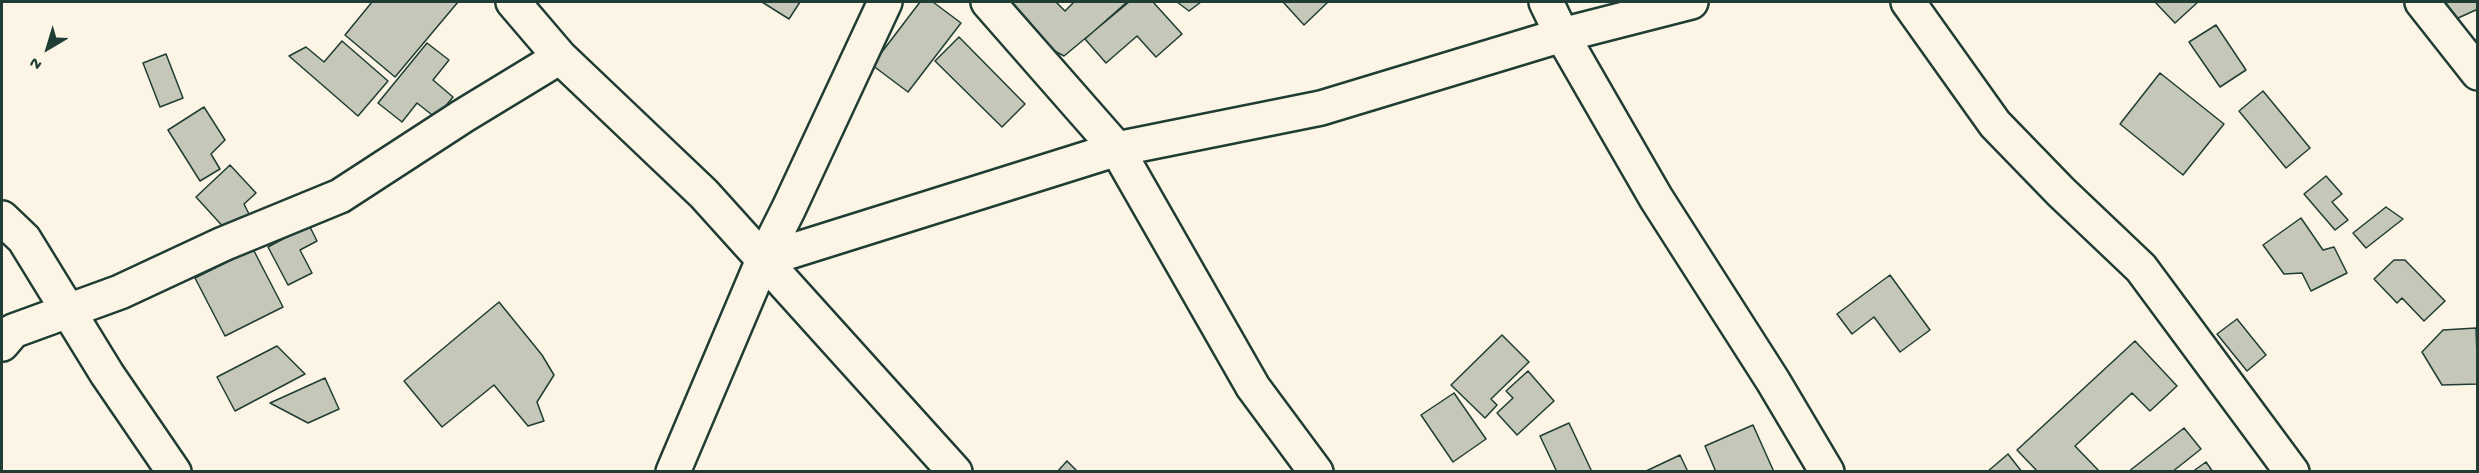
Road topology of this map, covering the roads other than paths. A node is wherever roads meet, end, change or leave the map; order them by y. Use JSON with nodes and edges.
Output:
{"nodes":[{"id":1,"x":513,"y":2,"type":"edge"},
{"id":2,"x":885,"y":2,"type":"edge"},
{"id":3,"x":988,"y":2,"type":"edge"},
{"id":4,"x":1546,"y":2,"type":"edge"},
{"id":5,"x":1691,"y":2,"type":"edge"},
{"id":6,"x":1908,"y":2,"type":"edge"},
{"id":7,"x":2422,"y":2,"type":"edge"},
{"id":8,"x":1562,"y":35,"type":"junction"},
{"id":9,"x":560,"y":57,"type":"junction"},
{"id":10,"x":2478,"y":73,"type":"edge"},
{"id":11,"x":1117,"y":149,"type":"junction"},
{"id":12,"x":2,"y":218,"type":"edge"},
{"id":13,"x":763,"y":260,"type":"junction"},
{"id":14,"x":67,"y":311,"type":"junction"},
{"id":15,"x":2,"y":344,"type":"edge"},
{"id":16,"x":174,"y":471,"type":"edge"},
{"id":17,"x":673,"y":471,"type":"edge"},
{"id":18,"x":956,"y":471,"type":"edge"},
{"id":19,"x":1316,"y":471,"type":"edge"},
{"id":20,"x":1827,"y":471,"type":"edge"},
{"id":21,"x":2292,"y":471,"type":"edge"}],
"edges":[{"from":1,"to":9,"type":"street"},
{"from":2,"to":13,"type":"street"},
{"from":3,"to":11,"type":"street"},
{"from":4,"to":8,"type":"street"},
{"from":5,"to":8,"type":"street"},
{"from":6,"to":21,"type":"street"},
{"from":7,"to":10,"type":"street"},
{"from":8,"to":11,"type":"street"},
{"from":8,"to":20,"type":"street"},
{"from":9,"to":13,"type":"street"},
{"from":9,"to":14,"type":"street"},
{"from":11,"to":13,"type":"street"},
{"from":11,"to":19,"type":"street"},
{"from":12,"to":14,"type":"street"},
{"from":13,"to":17,"type":"street"},
{"from":13,"to":18,"type":"street"},
{"from":14,"to":15,"type":"street"},
{"from":14,"to":16,"type":"street"}]}
